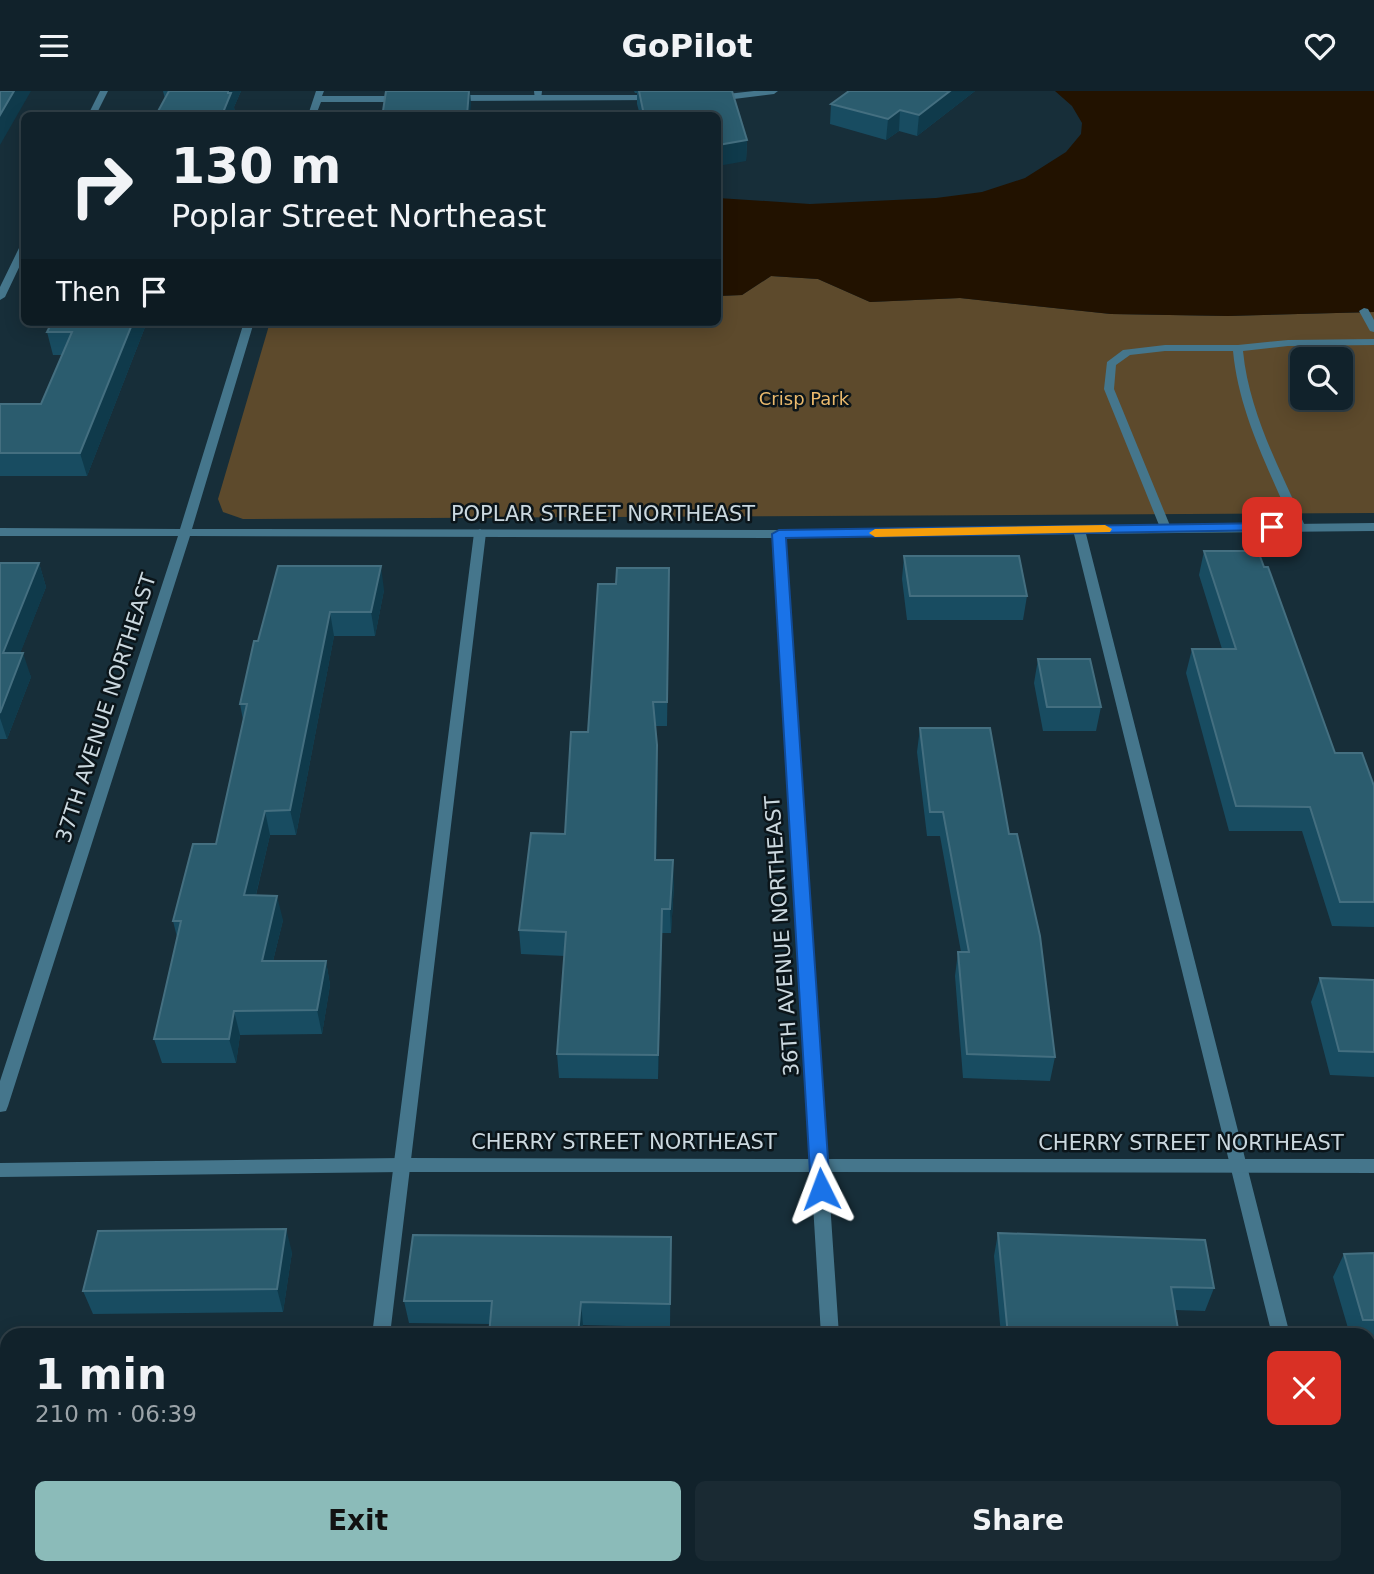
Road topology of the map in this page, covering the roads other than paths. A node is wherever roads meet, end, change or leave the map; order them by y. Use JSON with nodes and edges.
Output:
{"nodes":[{"id":1,"x":104,"y":91,"type":"edge"},
{"id":2,"x":774,"y":91,"type":"edge"},
{"id":3,"x":318,"y":95,"type":"edge"},
{"id":4,"x":538,"y":95,"type":"edge"},
{"id":5,"x":659,"y":98,"type":"edge"},
{"id":6,"x":713,"y":98,"type":"edge"},
{"id":7,"x":414,"y":99,"type":"edge"},
{"id":8,"x":442,"y":99,"type":"edge"},
{"id":9,"x":94,"y":112,"type":"edge"},
{"id":10,"x":313,"y":112,"type":"edge"},
{"id":11,"x":21,"y":254,"type":"edge"},
{"id":12,"x":0,"y":297,"type":"edge"},
{"id":13,"x":1364,"y":311,"type":"dead end"},
{"id":14,"x":248,"y":326,"type":"edge"},
{"id":15,"x":1374,"y":329,"type":"edge"},
{"id":16,"x":1374,"y":342,"type":"edge"},
{"id":17,"x":1238,"y":348,"type":"junction"},
{"id":18,"x":1299,"y":526,"type":"junction"},
{"id":19,"x":1374,"y":527,"type":"edge"},
{"id":20,"x":1165,"y":528,"type":"junction"},
{"id":21,"x":1079,"y":530,"type":"junction"},
{"id":22,"x":186,"y":532,"type":"junction"},
{"id":23,"x":0,"y":533,"type":"edge"},
{"id":24,"x":480,"y":533,"type":"junction"},
{"id":25,"x":779,"y":534,"type":"junction"},
{"id":26,"x":0,"y":1106,"type":"edge"},
{"id":27,"x":819,"y":1164,"type":"junction"},
{"id":28,"x":402,"y":1165,"type":"junction"},
{"id":29,"x":1238,"y":1165,"type":"junction"},
{"id":30,"x":1374,"y":1166,"type":"edge"},
{"id":31,"x":0,"y":1170,"type":"edge"},
{"id":32,"x":382,"y":1328,"type":"edge"},
{"id":33,"x":830,"y":1328,"type":"edge"},
{"id":34,"x":1279,"y":1328,"type":"edge"}],
"edges":[{"from":1,"to":9,"type":"street"},
{"from":2,"to":6,"type":"street"},
{"from":3,"to":7,"type":"street"},
{"from":3,"to":10,"type":"street"},
{"from":4,"to":5,"type":"street"},
{"from":4,"to":8,"type":"street"},
{"from":11,"to":12,"type":"street"},
{"from":13,"to":15,"type":"street"},
{"from":14,"to":22,"type":"street","name":"37TH AVENUE NORTHEAST"},
{"from":16,"to":17,"type":"street"},
{"from":17,"to":18,"type":"street"},
{"from":17,"to":20,"type":"street"},
{"from":18,"to":19,"type":"street","name":"POPLAR STREET NORTHEAST"},
{"from":18,"to":20,"type":"street","name":"POPLAR STREET NORTHEAST"},
{"from":20,"to":21,"type":"street","name":"POPLAR STREET NORTHEAST"},
{"from":21,"to":25,"type":"street","name":"POPLAR STREET NORTHEAST"},
{"from":21,"to":29,"type":"street"},
{"from":22,"to":23,"type":"street","name":"POPLAR STREET NORTHEAST"},
{"from":22,"to":24,"type":"street","name":"POPLAR STREET NORTHEAST"},
{"from":22,"to":26,"type":"street","name":"37TH AVENUE NORTHEAST"},
{"from":24,"to":25,"type":"street","name":"POPLAR STREET NORTHEAST"},
{"from":24,"to":28,"type":"street"},
{"from":25,"to":27,"type":"street","name":"36TH AVENUE NORTHEAST"},
{"from":27,"to":28,"type":"street","name":"CHERRY STREET NORTHEAST"},
{"from":27,"to":29,"type":"street","name":"CHERRY STREET NORTHEAST"},
{"from":27,"to":33,"type":"street","name":"36TH AVENUE NORTHEAST"},
{"from":28,"to":31,"type":"street","name":"CHERRY STREET NORTHEAST"},
{"from":28,"to":32,"type":"street"},
{"from":29,"to":30,"type":"street","name":"CHERRY STREET NORTHEAST"},
{"from":29,"to":34,"type":"street"}]}
